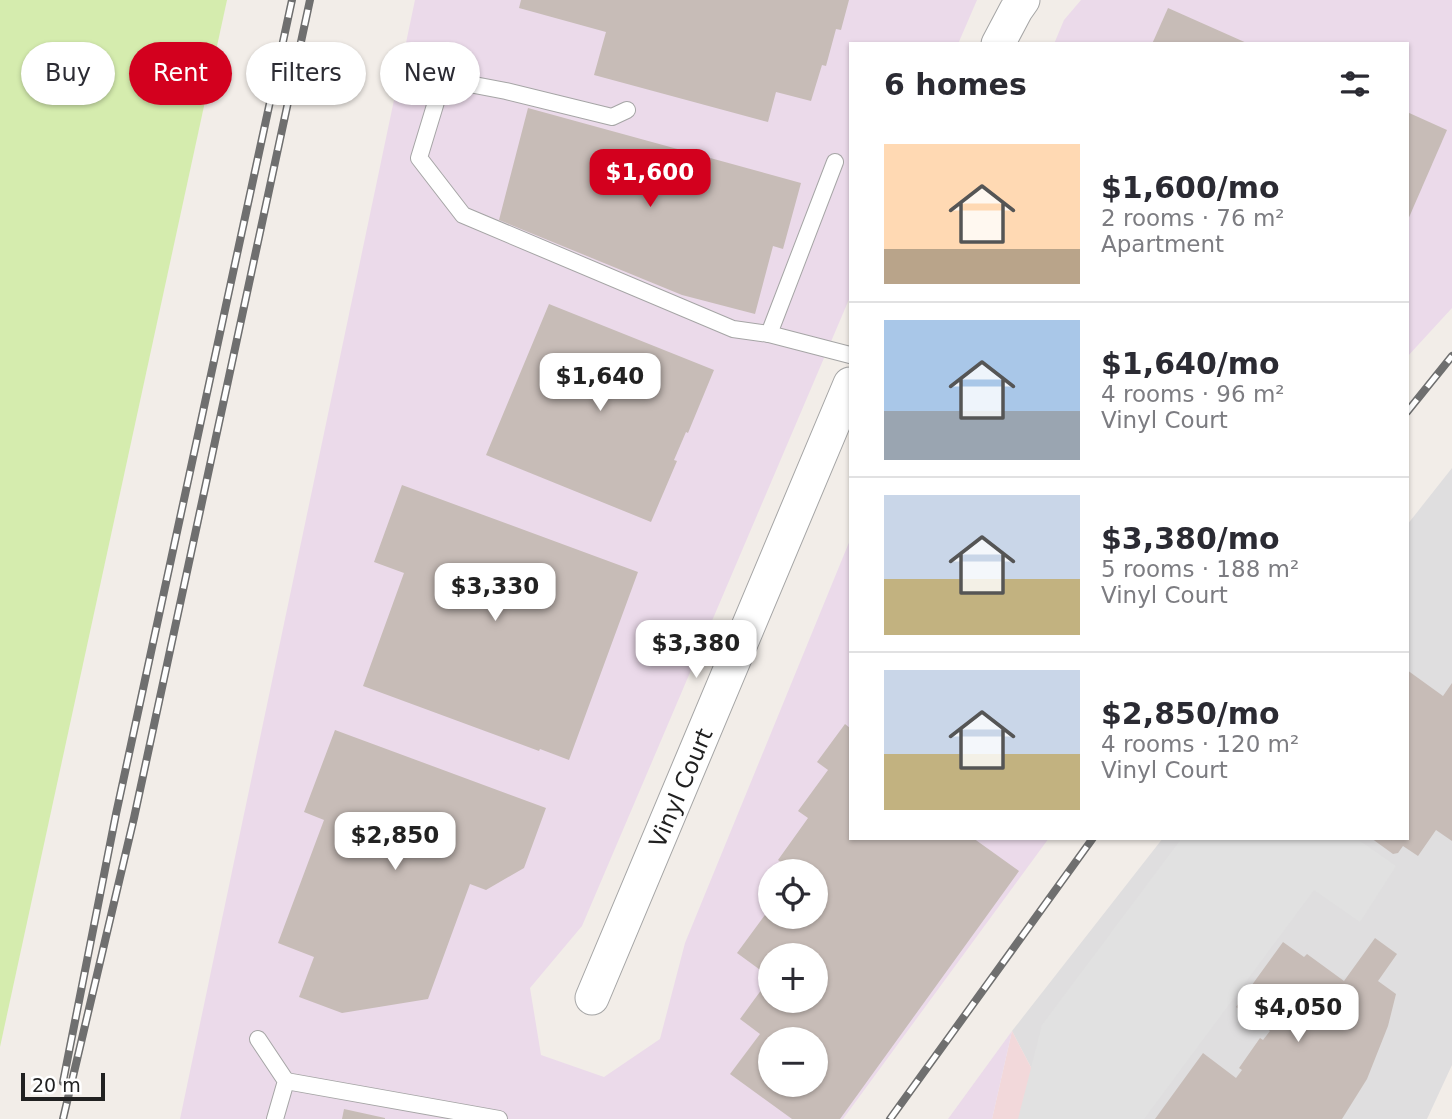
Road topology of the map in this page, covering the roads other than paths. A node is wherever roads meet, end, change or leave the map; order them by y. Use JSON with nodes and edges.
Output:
{"nodes":[{"id":1,"x":1024,"y":0,"type":"edge"},
{"id":2,"x":999,"y":42,"type":"edge"},
{"id":3,"x":627,"y":110,"type":"dead end"},
{"id":4,"x":835,"y":162,"type":"dead end"},
{"id":5,"x":769,"y":334,"type":"junction"},
{"id":6,"x":849,"y":355,"type":"edge"},
{"id":7,"x":849,"y":386,"type":"edge"},
{"id":8,"x":592,"y":998,"type":"dead end"},
{"id":9,"x":258,"y":1039,"type":"dead end"},
{"id":10,"x":286,"y":1081,"type":"junction"},
{"id":11,"x":275,"y":1119,"type":"edge"},
{"id":12,"x":499,"y":1119,"type":"edge"}],
"edges":[{"from":1,"to":2,"type":"street"},
{"from":3,"to":5,"type":"lane"},
{"from":4,"to":5,"type":"lane"},
{"from":5,"to":6,"type":"lane"},
{"from":7,"to":8,"type":"street","name":"Vinyl Court"},
{"from":9,"to":10,"type":"lane"},
{"from":10,"to":11,"type":"lane"},
{"from":10,"to":12,"type":"lane"}]}
